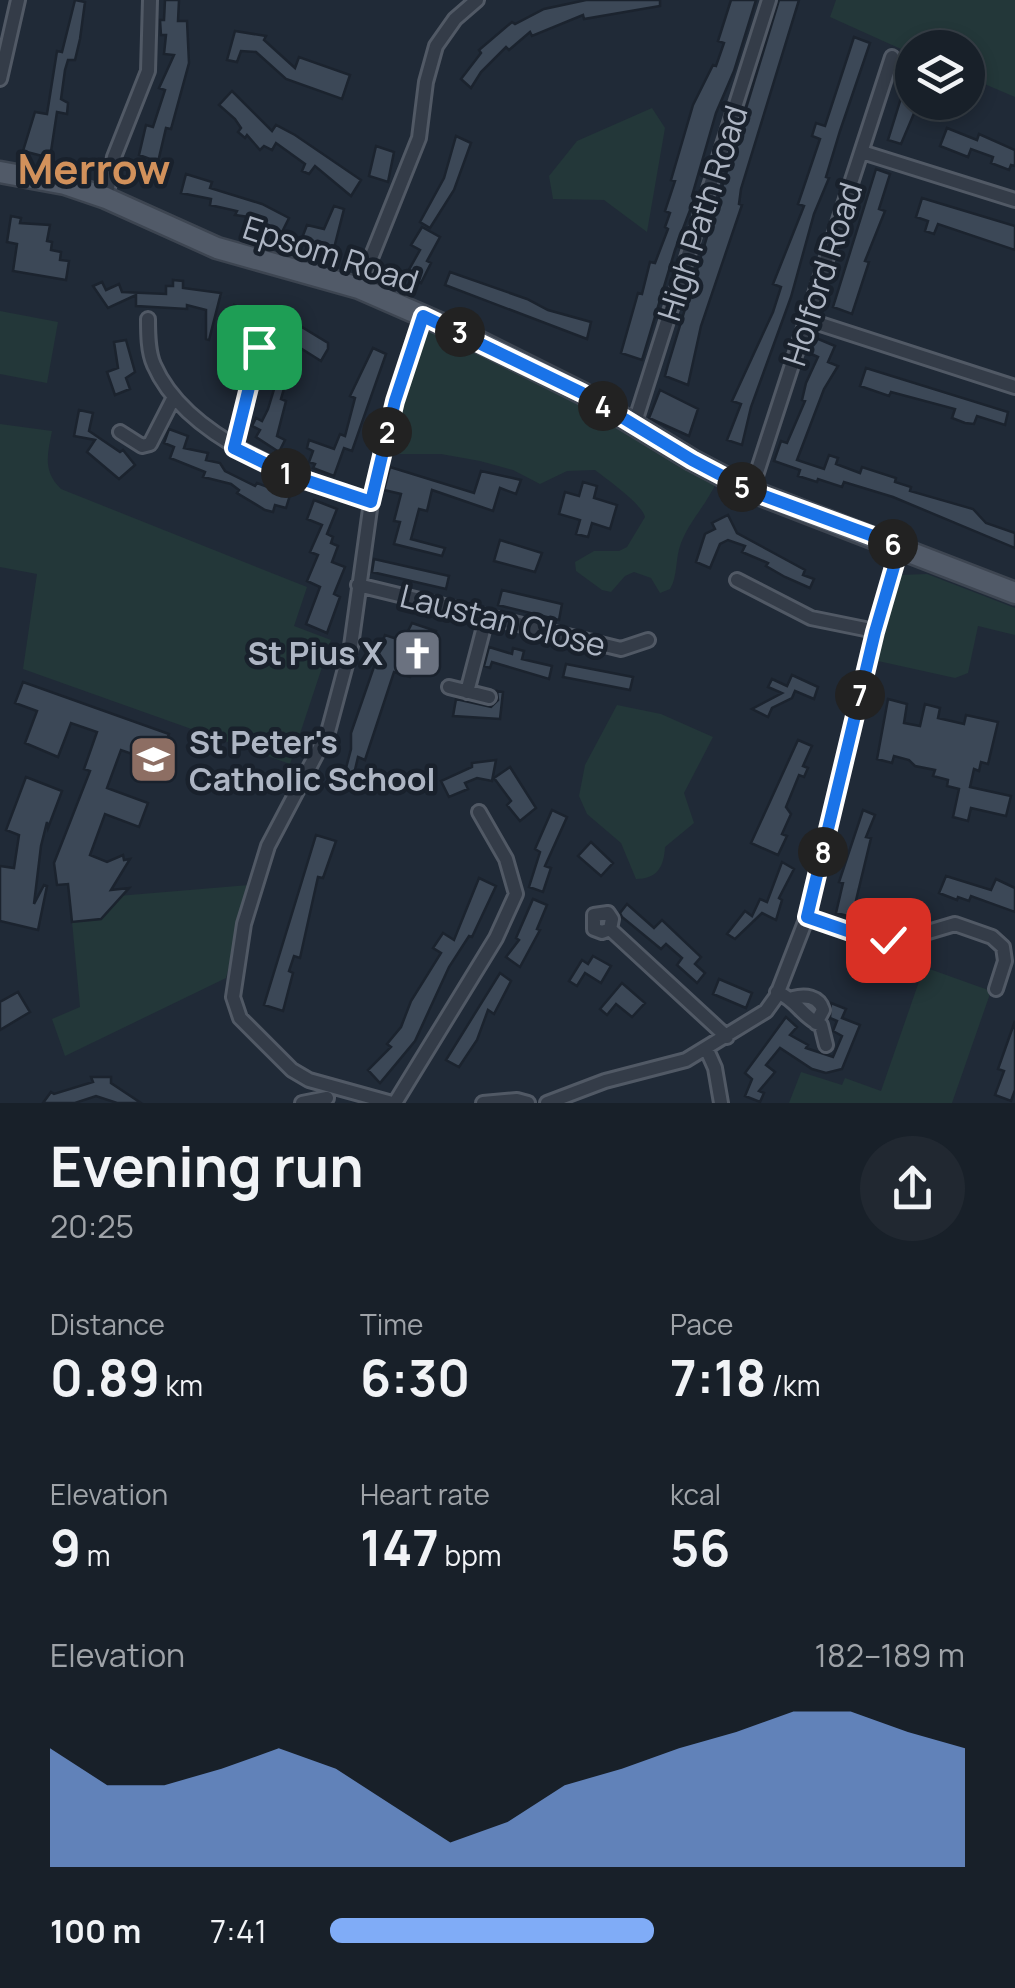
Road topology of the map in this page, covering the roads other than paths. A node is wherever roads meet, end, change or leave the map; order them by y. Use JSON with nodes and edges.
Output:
{"nodes":[{"id":1,"x":18,"y":0,"type":"edge"},
{"id":2,"x":150,"y":0,"type":"edge"},
{"id":3,"x":478,"y":0,"type":"edge"},
{"id":4,"x":769,"y":0,"type":"edge"},
{"id":5,"x":892,"y":57,"type":"dead end"},
{"id":6,"x":0,"y":80,"type":"edge"},
{"id":7,"x":862,"y":152,"type":"junction"},
{"id":8,"x":0,"y":172,"type":"edge"},
{"id":9,"x":106,"y":198,"type":"junction"},
{"id":10,"x":1015,"y":200,"type":"edge"},
{"id":11,"x":359,"y":288,"type":"junction"},
{"id":12,"x":423,"y":316,"type":"junction"},
{"id":13,"x":148,"y":319,"type":"dead end"},
{"id":14,"x":808,"y":320,"type":"junction"},
{"id":15,"x":261,"y":340,"type":"dead end"},
{"id":16,"x":1015,"y":387,"type":"edge"},
{"id":17,"x":174,"y":397,"type":"junction"},
{"id":18,"x":634,"y":426,"type":"junction"},
{"id":19,"x":120,"y":432,"type":"dead end"},
{"id":20,"x":234,"y":448,"type":"junction"},
{"id":21,"x":751,"y":491,"type":"junction"},
{"id":22,"x":371,"y":502,"type":"junction"},
{"id":23,"x":900,"y":546,"type":"junction"},
{"id":24,"x":737,"y":580,"type":"dead end"},
{"id":25,"x":358,"y":586,"type":"junction"},
{"id":26,"x":1015,"y":592,"type":"edge"},
{"id":27,"x":486,"y":619,"type":"junction"},
{"id":28,"x":875,"y":632,"type":"junction"},
{"id":29,"x":648,"y":640,"type":"dead end"},
{"id":30,"x":448,"y":688,"type":"dead end"},
{"id":31,"x":467,"y":692,"type":"junction"},
{"id":32,"x":489,"y":697,"type":"dead end"},
{"id":33,"x":479,"y":812,"type":"dead end"},
{"id":34,"x":807,"y":917,"type":"junction"},
{"id":35,"x":610,"y":929,"type":"dead end"},
{"id":36,"x":994,"y":981,"type":"dead end"},
{"id":37,"x":777,"y":992,"type":"junction"},
{"id":38,"x":793,"y":998,"type":"junction"},
{"id":39,"x":816,"y":1023,"type":"junction"},
{"id":40,"x":727,"y":1037,"type":"junction"},
{"id":41,"x":826,"y":1045,"type":"dead end"},
{"id":42,"x":707,"y":1050,"type":"junction"},
{"id":43,"x":328,"y":1095,"type":"edge"},
{"id":44,"x":302,"y":1103,"type":"edge"},
{"id":45,"x":394,"y":1103,"type":"edge"},
{"id":46,"x":483,"y":1103,"type":"edge"},
{"id":47,"x":528,"y":1103,"type":"edge"},
{"id":48,"x":547,"y":1103,"type":"edge"},
{"id":49,"x":720,"y":1103,"type":"edge"}],
"edges":[{"from":1,"to":6,"type":"street"},
{"from":2,"to":9,"type":"street"},
{"from":3,"to":11,"type":"street"},
{"from":4,"to":18,"type":"street","name":"High Path Road"},
{"from":5,"to":7,"type":"street","name":"Holford Road"},
{"from":7,"to":10,"type":"street"},
{"from":7,"to":14,"type":"street","name":"Holford Road"},
{"from":8,"to":9,"type":"main road","name":"Epsom Road"},
{"from":9,"to":11,"type":"main road","name":"Epsom Road"},
{"from":11,"to":12,"type":"main road","name":"Epsom Road"},
{"from":12,"to":18,"type":"main road","name":"Epsom Road"},
{"from":12,"to":22,"type":"street"},
{"from":13,"to":17,"type":"street"},
{"from":14,"to":16,"type":"street"},
{"from":14,"to":21,"type":"street","name":"Holford Road"},
{"from":15,"to":20,"type":"street"},
{"from":17,"to":19,"type":"street"},
{"from":17,"to":20,"type":"street"},
{"from":18,"to":21,"type":"main road","name":"Epsom Road"},
{"from":20,"to":22,"type":"street"},
{"from":21,"to":23,"type":"main road","name":"Epsom Road"},
{"from":22,"to":25,"type":"street"},
{"from":23,"to":26,"type":"main road","name":"Epsom Road"},
{"from":23,"to":28,"type":"street"},
{"from":24,"to":28,"type":"street"},
{"from":25,"to":27,"type":"street","name":"Laustan Close"},
{"from":25,"to":43,"type":"street"},
{"from":27,"to":29,"type":"street","name":"Laustan Close"},
{"from":27,"to":31,"type":"street"},
{"from":28,"to":34,"type":"street"},
{"from":30,"to":31,"type":"street"},
{"from":31,"to":32,"type":"street"},
{"from":33,"to":45,"type":"street"},
{"from":34,"to":36,"type":"street"},
{"from":34,"to":37,"type":"street"},
{"from":35,"to":40,"type":"street"},
{"from":37,"to":38,"type":"street"},
{"from":37,"to":40,"type":"street"},
{"from":38,"to":39,"type":"street"},
{"from":38,"to":39,"type":"street"},
{"from":39,"to":41,"type":"street"},
{"from":40,"to":42,"type":"street"},
{"from":42,"to":48,"type":"street"},
{"from":42,"to":49,"type":"street"},
{"from":43,"to":44,"type":"street"},
{"from":43,"to":45,"type":"street"},
{"from":46,"to":47,"type":"street"}]}
